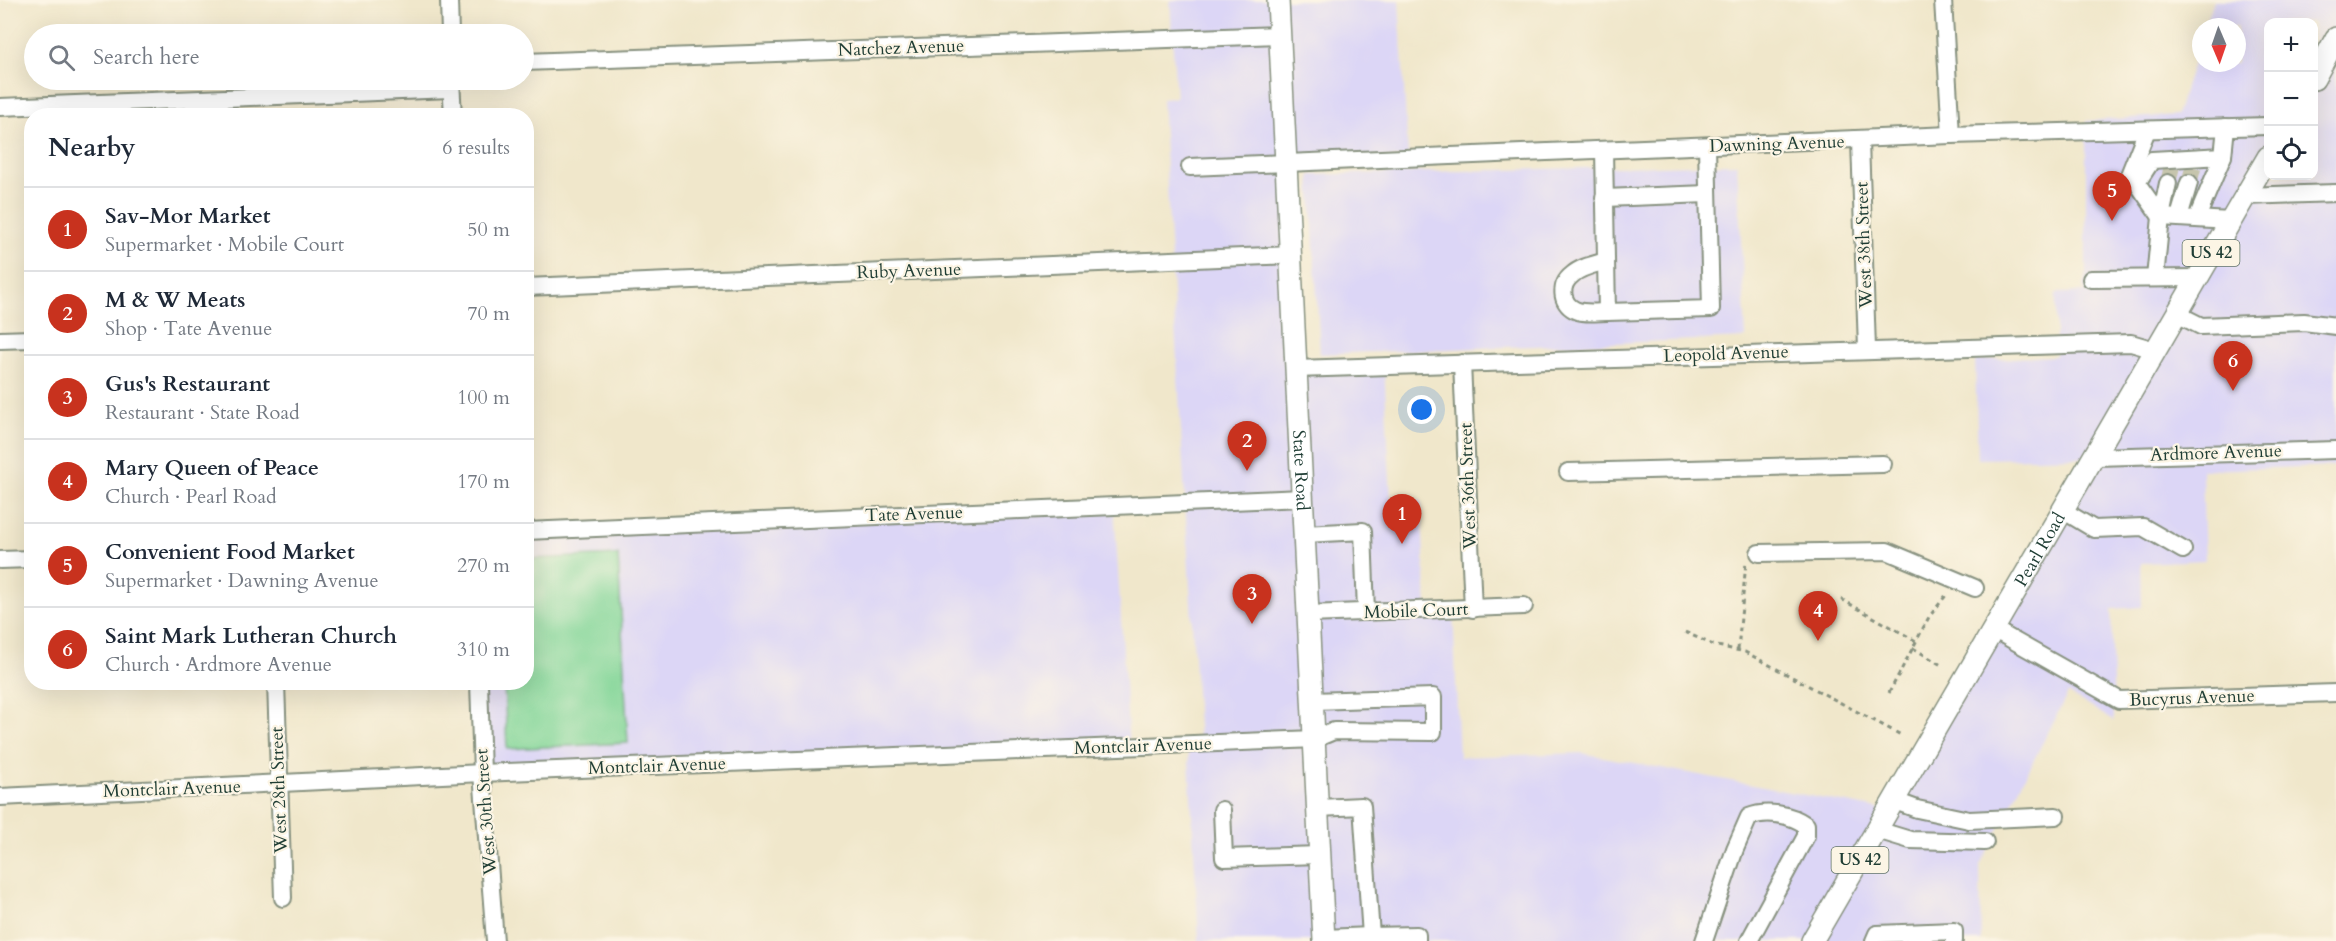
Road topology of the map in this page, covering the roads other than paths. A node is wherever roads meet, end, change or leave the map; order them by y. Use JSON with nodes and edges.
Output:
{"nodes":[{"id":1,"x":449,"y":0,"type":"edge"},
{"id":2,"x":1278,"y":0,"type":"edge"},
{"id":3,"x":1943,"y":0,"type":"edge"},
{"id":4,"x":450,"y":24,"type":"edge"},
{"id":5,"x":1279,"y":35,"type":"junction"},
{"id":6,"x":2336,"y":38,"type":"edge"},
{"id":7,"x":534,"y":62,"type":"edge"},
{"id":8,"x":2317,"y":72,"type":"edge"},
{"id":9,"x":396,"y":90,"type":"edge"},
{"id":10,"x":451,"y":90,"type":"edge"},
{"id":11,"x":251,"y":106,"type":"edge"},
{"id":12,"x":0,"y":107,"type":"edge"},
{"id":13,"x":452,"y":108,"type":"edge"},
{"id":14,"x":2226,"y":126,"type":"junction"},
{"id":15,"x":2264,"y":126,"type":"edge"},
{"id":16,"x":2146,"y":130,"type":"junction"},
{"id":17,"x":1951,"y":135,"type":"junction"},
{"id":18,"x":1860,"y":141,"type":"junction"},
{"id":19,"x":1707,"y":146,"type":"junction"},
{"id":20,"x":1604,"y":150,"type":"junction"},
{"id":21,"x":2223,"y":156,"type":"junction"},
{"id":22,"x":1286,"y":161,"type":"junction"},
{"id":23,"x":2264,"y":164,"type":"edge"},
{"id":24,"x":1190,"y":166,"type":"dead end"},
{"id":25,"x":2137,"y":183,"type":"junction"},
{"id":26,"x":2168,"y":183,"type":"tunnel mouth"},
{"id":27,"x":2189,"y":183,"type":"tunnel mouth"},
{"id":28,"x":2336,"y":193,"type":"edge"},
{"id":29,"x":1708,"y":194,"type":"junction"},
{"id":30,"x":2245,"y":196,"type":"junction"},
{"id":31,"x":1604,"y":198,"type":"junction"},
{"id":32,"x":2161,"y":217,"type":"junction"},
{"id":33,"x":2179,"y":218,"type":"junction"},
{"id":34,"x":2197,"y":218,"type":"junction"},
{"id":35,"x":2229,"y":221,"type":"junction"},
{"id":36,"x":1291,"y":255,"type":"junction"},
{"id":37,"x":1606,"y":261,"type":"junction"},
{"id":38,"x":2155,"y":278,"type":"junction"},
{"id":39,"x":2197,"y":278,"type":"junction"},
{"id":40,"x":2091,"y":279,"type":"dead end"},
{"id":41,"x":534,"y":287,"type":"edge"},
{"id":42,"x":1607,"y":312,"type":"junction"},
{"id":43,"x":2177,"y":314,"type":"junction"},
{"id":44,"x":2336,"y":326,"type":"edge"},
{"id":45,"x":24,"y":339,"type":"edge"},
{"id":46,"x":0,"y":340,"type":"edge"},
{"id":47,"x":1867,"y":349,"type":"junction"},
{"id":48,"x":2155,"y":350,"type":"junction"},
{"id":49,"x":1462,"y":363,"type":"junction"},
{"id":50,"x":1295,"y":369,"type":"junction"},
{"id":51,"x":2336,"y":450,"type":"edge"},
{"id":52,"x":2096,"y":457,"type":"junction"},
{"id":53,"x":1882,"y":464,"type":"dead end"},
{"id":54,"x":1568,"y":472,"type":"dead end"},
{"id":55,"x":1302,"y":498,"type":"junction"},
{"id":56,"x":2064,"y":512,"type":"junction"},
{"id":57,"x":534,"y":531,"type":"edge"},
{"id":58,"x":1304,"y":534,"type":"junction"},
{"id":59,"x":2183,"y":550,"type":"dead end"},
{"id":60,"x":1753,"y":552,"type":"road end"},
{"id":61,"x":24,"y":560,"type":"edge"},
{"id":62,"x":0,"y":561,"type":"edge"},
{"id":63,"x":1975,"y":588,"type":"dead end"},
{"id":64,"x":1524,"y":606,"type":"dead end"},
{"id":65,"x":1473,"y":609,"type":"junction"},
{"id":66,"x":1366,"y":612,"type":"junction"},
{"id":67,"x":1308,"y":614,"type":"junction"},
{"id":68,"x":1995,"y":630,"type":"junction"},
{"id":69,"x":276,"y":690,"type":"edge"},
{"id":70,"x":479,"y":690,"type":"edge"},
{"id":71,"x":2336,"y":693,"type":"edge"},
{"id":72,"x":1313,"y":701,"type":"junction"},
{"id":73,"x":1315,"y":739,"type":"junction"},
{"id":74,"x":482,"y":773,"type":"junction"},
{"id":75,"x":279,"y":785,"type":"junction"},
{"id":76,"x":0,"y":797,"type":"edge"},
{"id":77,"x":1895,"y":801,"type":"junction"},
{"id":78,"x":1318,"y":808,"type":"junction"},
{"id":79,"x":1221,"y":810,"type":"dead end"},
{"id":80,"x":2056,"y":816,"type":"dead end"},
{"id":81,"x":1877,"y":830,"type":"junction"},
{"id":82,"x":1985,"y":842,"type":"dead end"},
{"id":83,"x":1320,"y":855,"type":"junction"},
{"id":84,"x":283,"y":898,"type":"dead end"},
{"id":85,"x":1954,"y":936,"type":"edge"},
{"id":86,"x":1371,"y":939,"type":"edge"},
{"id":87,"x":1324,"y":940,"type":"edge"},
{"id":88,"x":495,"y":941,"type":"edge"},
{"id":89,"x":1418,"y":941,"type":"edge"},
{"id":90,"x":1704,"y":941,"type":"edge"},
{"id":91,"x":1749,"y":941,"type":"edge"},
{"id":92,"x":1812,"y":941,"type":"edge"},
{"id":93,"x":1875,"y":941,"type":"edge"}],
"edges":[{"from":1,"to":4,"type":"street"},
{"from":2,"to":5,"type":"main road","name":"State Road"},
{"from":3,"to":17,"type":"street"},
{"from":5,"to":7,"type":"street","name":"Natchez Avenue"},
{"from":5,"to":22,"type":"main road","name":"State Road"},
{"from":6,"to":8,"type":"main road"},
{"from":9,"to":11,"type":"street"},
{"from":10,"to":13,"type":"street"},
{"from":11,"to":12,"type":"street"},
{"from":14,"to":15,"type":"street","name":"Dawning Avenue"},
{"from":14,"to":16,"type":"street","name":"Dawning Avenue"},
{"from":14,"to":21,"type":"street"},
{"from":16,"to":17,"type":"street","name":"Dawning Avenue"},
{"from":16,"to":25,"type":"street"},
{"from":17,"to":18,"type":"street","name":"Dawning Avenue"},
{"from":18,"to":19,"type":"street","name":"Dawning Avenue"},
{"from":18,"to":47,"type":"street","name":"West 38th Street"},
{"from":19,"to":20,"type":"street","name":"Dawning Avenue"},
{"from":19,"to":29,"type":"street"},
{"from":20,"to":22,"type":"street","name":"Dawning Avenue"},
{"from":20,"to":31,"type":"street"},
{"from":21,"to":25,"type":"street"},
{"from":21,"to":34,"type":"street"},
{"from":22,"to":24,"type":"street","name":"Dawning Avenue"},
{"from":22,"to":36,"type":"main road","name":"State Road"},
{"from":23,"to":30,"type":"main road","name":"Pearl Road","number":"US 42"},
{"from":25,"to":32,"type":"street"},
{"from":26,"to":32,"type":"street"},
{"from":27,"to":33,"type":"street"},
{"from":28,"to":30,"type":"street"},
{"from":29,"to":31,"type":"street"},
{"from":29,"to":42,"type":"street"},
{"from":30,"to":35,"type":"main road","name":"Pearl Road","number":"US 42"},
{"from":31,"to":37,"type":"street"},
{"from":32,"to":33,"type":"street"},
{"from":32,"to":38,"type":"street"},
{"from":33,"to":34,"type":"street"},
{"from":34,"to":35,"type":"street"},
{"from":35,"to":39,"type":"main road","name":"Pearl Road","number":"US 42"},
{"from":36,"to":41,"type":"street","name":"Ruby Avenue"},
{"from":36,"to":50,"type":"main road","name":"State Road"},
{"from":37,"to":42,"type":"street"},
{"from":37,"to":42,"type":"street"},
{"from":38,"to":39,"type":"street"},
{"from":38,"to":40,"type":"street"},
{"from":39,"to":43,"type":"main road","name":"Pearl Road","number":"US 42"},
{"from":43,"to":44,"type":"street"},
{"from":43,"to":48,"type":"main road","name":"Pearl Road","number":"US 42"},
{"from":45,"to":46,"type":"street"},
{"from":47,"to":48,"type":"street","name":"Leopold Avenue"},
{"from":47,"to":49,"type":"street","name":"Leopold Avenue"},
{"from":48,"to":52,"type":"main road","name":"Pearl Road","number":"US 42"},
{"from":49,"to":50,"type":"street","name":"Leopold Avenue"},
{"from":49,"to":65,"type":"street","name":"West 36th Street"},
{"from":50,"to":55,"type":"main road","name":"State Road"},
{"from":51,"to":52,"type":"street","name":"Ardmore Avenue"},
{"from":52,"to":56,"type":"main road","name":"Pearl Road","number":"US 42"},
{"from":53,"to":54,"type":"street"},
{"from":55,"to":57,"type":"street","name":"Tate Avenue"},
{"from":55,"to":58,"type":"main road","name":"State Road"},
{"from":56,"to":59,"type":"street"},
{"from":56,"to":68,"type":"main road","name":"Pearl Road","number":"US 42"},
{"from":58,"to":66,"type":"street"},
{"from":58,"to":67,"type":"main road","name":"State Road"},
{"from":60,"to":63,"type":"street"},
{"from":61,"to":62,"type":"street"},
{"from":64,"to":65,"type":"street","name":"Mobile Court"},
{"from":65,"to":66,"type":"street","name":"Mobile Court"},
{"from":66,"to":67,"type":"street","name":"Mobile Court"},
{"from":67,"to":72,"type":"main road","name":"State Road"},
{"from":68,"to":71,"type":"street","name":"Bucyrus Avenue"},
{"from":68,"to":77,"type":"main road","name":"Pearl Road","number":"US 42"},
{"from":69,"to":75,"type":"street","name":"West 28th Street"},
{"from":70,"to":74,"type":"street","name":"West 30th Street"},
{"from":72,"to":73,"type":"main road","name":"State Road"},
{"from":72,"to":73,"type":"street","name":"Montclair Avenue"},
{"from":73,"to":74,"type":"street","name":"Montclair Avenue"},
{"from":73,"to":78,"type":"main road","name":"State Road"},
{"from":74,"to":75,"type":"street","name":"Montclair Avenue"},
{"from":74,"to":88,"type":"street","name":"West 30th Street"},
{"from":75,"to":76,"type":"street","name":"Montclair Avenue"},
{"from":75,"to":84,"type":"street","name":"West 28th Street"},
{"from":77,"to":80,"type":"street"},
{"from":77,"to":81,"type":"main road","name":"Pearl Road","number":"US 42"},
{"from":78,"to":83,"type":"main road","name":"State Road"},
{"from":78,"to":86,"type":"street"},
{"from":79,"to":83,"type":"street"},
{"from":81,"to":82,"type":"street"},
{"from":81,"to":92,"type":"main road","name":"Pearl Road","number":"US 42"},
{"from":83,"to":87,"type":"main road","name":"State Road"},
{"from":85,"to":93,"type":"street"},
{"from":86,"to":87,"type":"street"},
{"from":86,"to":89,"type":"street"},
{"from":90,"to":91,"type":"street"}]}
